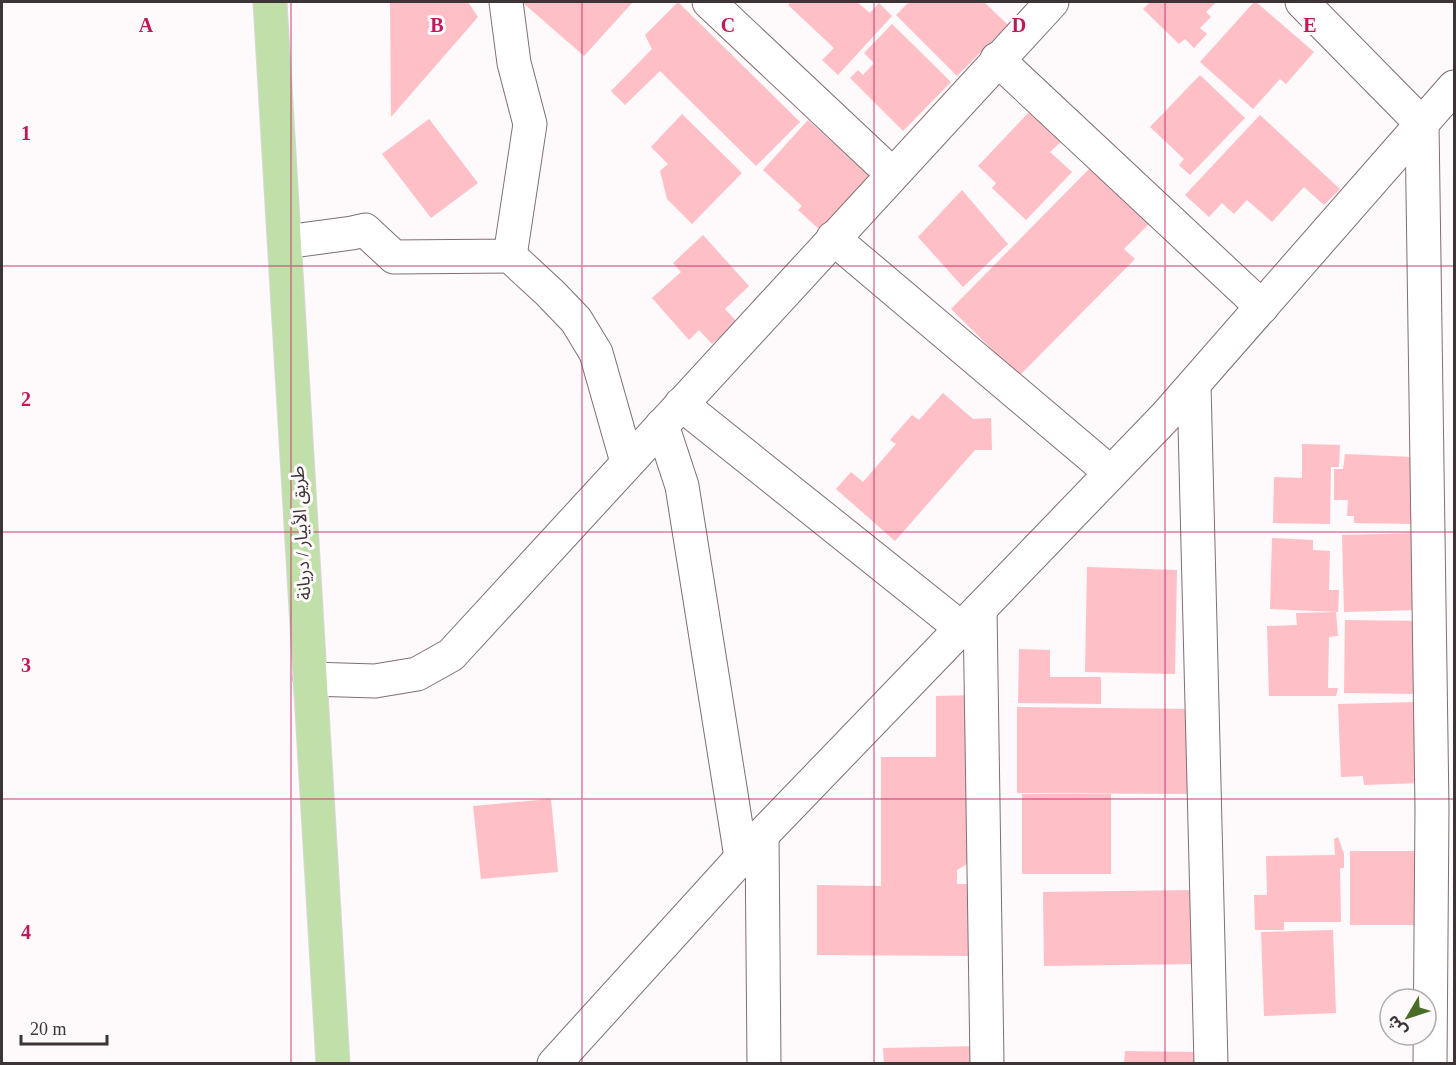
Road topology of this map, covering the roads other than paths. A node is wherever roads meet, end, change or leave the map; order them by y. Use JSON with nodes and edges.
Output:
{"nodes":[{"id":1,"x":270,"y":2,"type":"edge"},
{"id":2,"x":506,"y":2,"type":"edge"},
{"id":3,"x":708,"y":2,"type":"edge"},
{"id":4,"x":1302,"y":2,"type":"edge"},
{"id":5,"x":1037,"y":7,"type":"edge"},
{"id":6,"x":998,"y":59,"type":"junction"},
{"id":7,"x":1455,"y":87,"type":"edge"},
{"id":8,"x":1422,"y":124,"type":"junction"},
{"id":9,"x":892,"y":174,"type":"junction"},
{"id":10,"x":833,"y":238,"type":"junction"},
{"id":11,"x":285,"y":242,"type":"junction"},
{"id":12,"x":510,"y":256,"type":"junction"},
{"id":13,"x":1262,"y":306,"type":"junction"},
{"id":14,"x":1194,"y":385,"type":"junction"},
{"id":15,"x":671,"y":414,"type":"junction"},
{"id":16,"x":627,"y":462,"type":"junction"},
{"id":17,"x":1111,"y":473,"type":"junction"},
{"id":18,"x":971,"y":618,"type":"junction"},
{"id":19,"x":310,"y":679,"type":"junction"},
{"id":20,"x":1443,"y":808,"type":"edge"},
{"id":21,"x":751,"y":846,"type":"junction"},
{"id":22,"x":1443,"y":976,"type":"edge"},
{"id":23,"x":333,"y":1064,"type":"edge"},
{"id":24,"x":554,"y":1064,"type":"edge"},
{"id":25,"x":765,"y":1064,"type":"edge"},
{"id":26,"x":987,"y":1064,"type":"edge"},
{"id":27,"x":1211,"y":1064,"type":"edge"},
{"id":28,"x":1430,"y":1064,"type":"edge"}],
"edges":[{"from":1,"to":11,"type":"main road","name":"طريق الأبيار / دريانة"},
{"from":2,"to":12,"type":"street"},
{"from":3,"to":9,"type":"street"},
{"from":4,"to":8,"type":"street"},
{"from":5,"to":6,"type":"street"},
{"from":6,"to":9,"type":"street"},
{"from":6,"to":13,"type":"street"},
{"from":7,"to":8,"type":"street"},
{"from":8,"to":13,"type":"street"},
{"from":8,"to":20,"type":"street"},
{"from":9,"to":10,"type":"street"},
{"from":10,"to":15,"type":"street"},
{"from":10,"to":17,"type":"street"},
{"from":11,"to":12,"type":"street"},
{"from":11,"to":19,"type":"main road","name":"طريق الأبيار / دريانة"},
{"from":12,"to":16,"type":"street"},
{"from":13,"to":14,"type":"street"},
{"from":14,"to":17,"type":"street"},
{"from":14,"to":27,"type":"street"},
{"from":15,"to":16,"type":"street"},
{"from":15,"to":18,"type":"street"},
{"from":15,"to":21,"type":"street"},
{"from":16,"to":19,"type":"street"},
{"from":17,"to":18,"type":"street"},
{"from":18,"to":21,"type":"street"},
{"from":18,"to":26,"type":"street"},
{"from":19,"to":23,"type":"main road","name":"طريق الأبيار / دريانة"},
{"from":20,"to":22,"type":"street"},
{"from":21,"to":24,"type":"street"},
{"from":21,"to":25,"type":"street"},
{"from":22,"to":28,"type":"street"}]}
